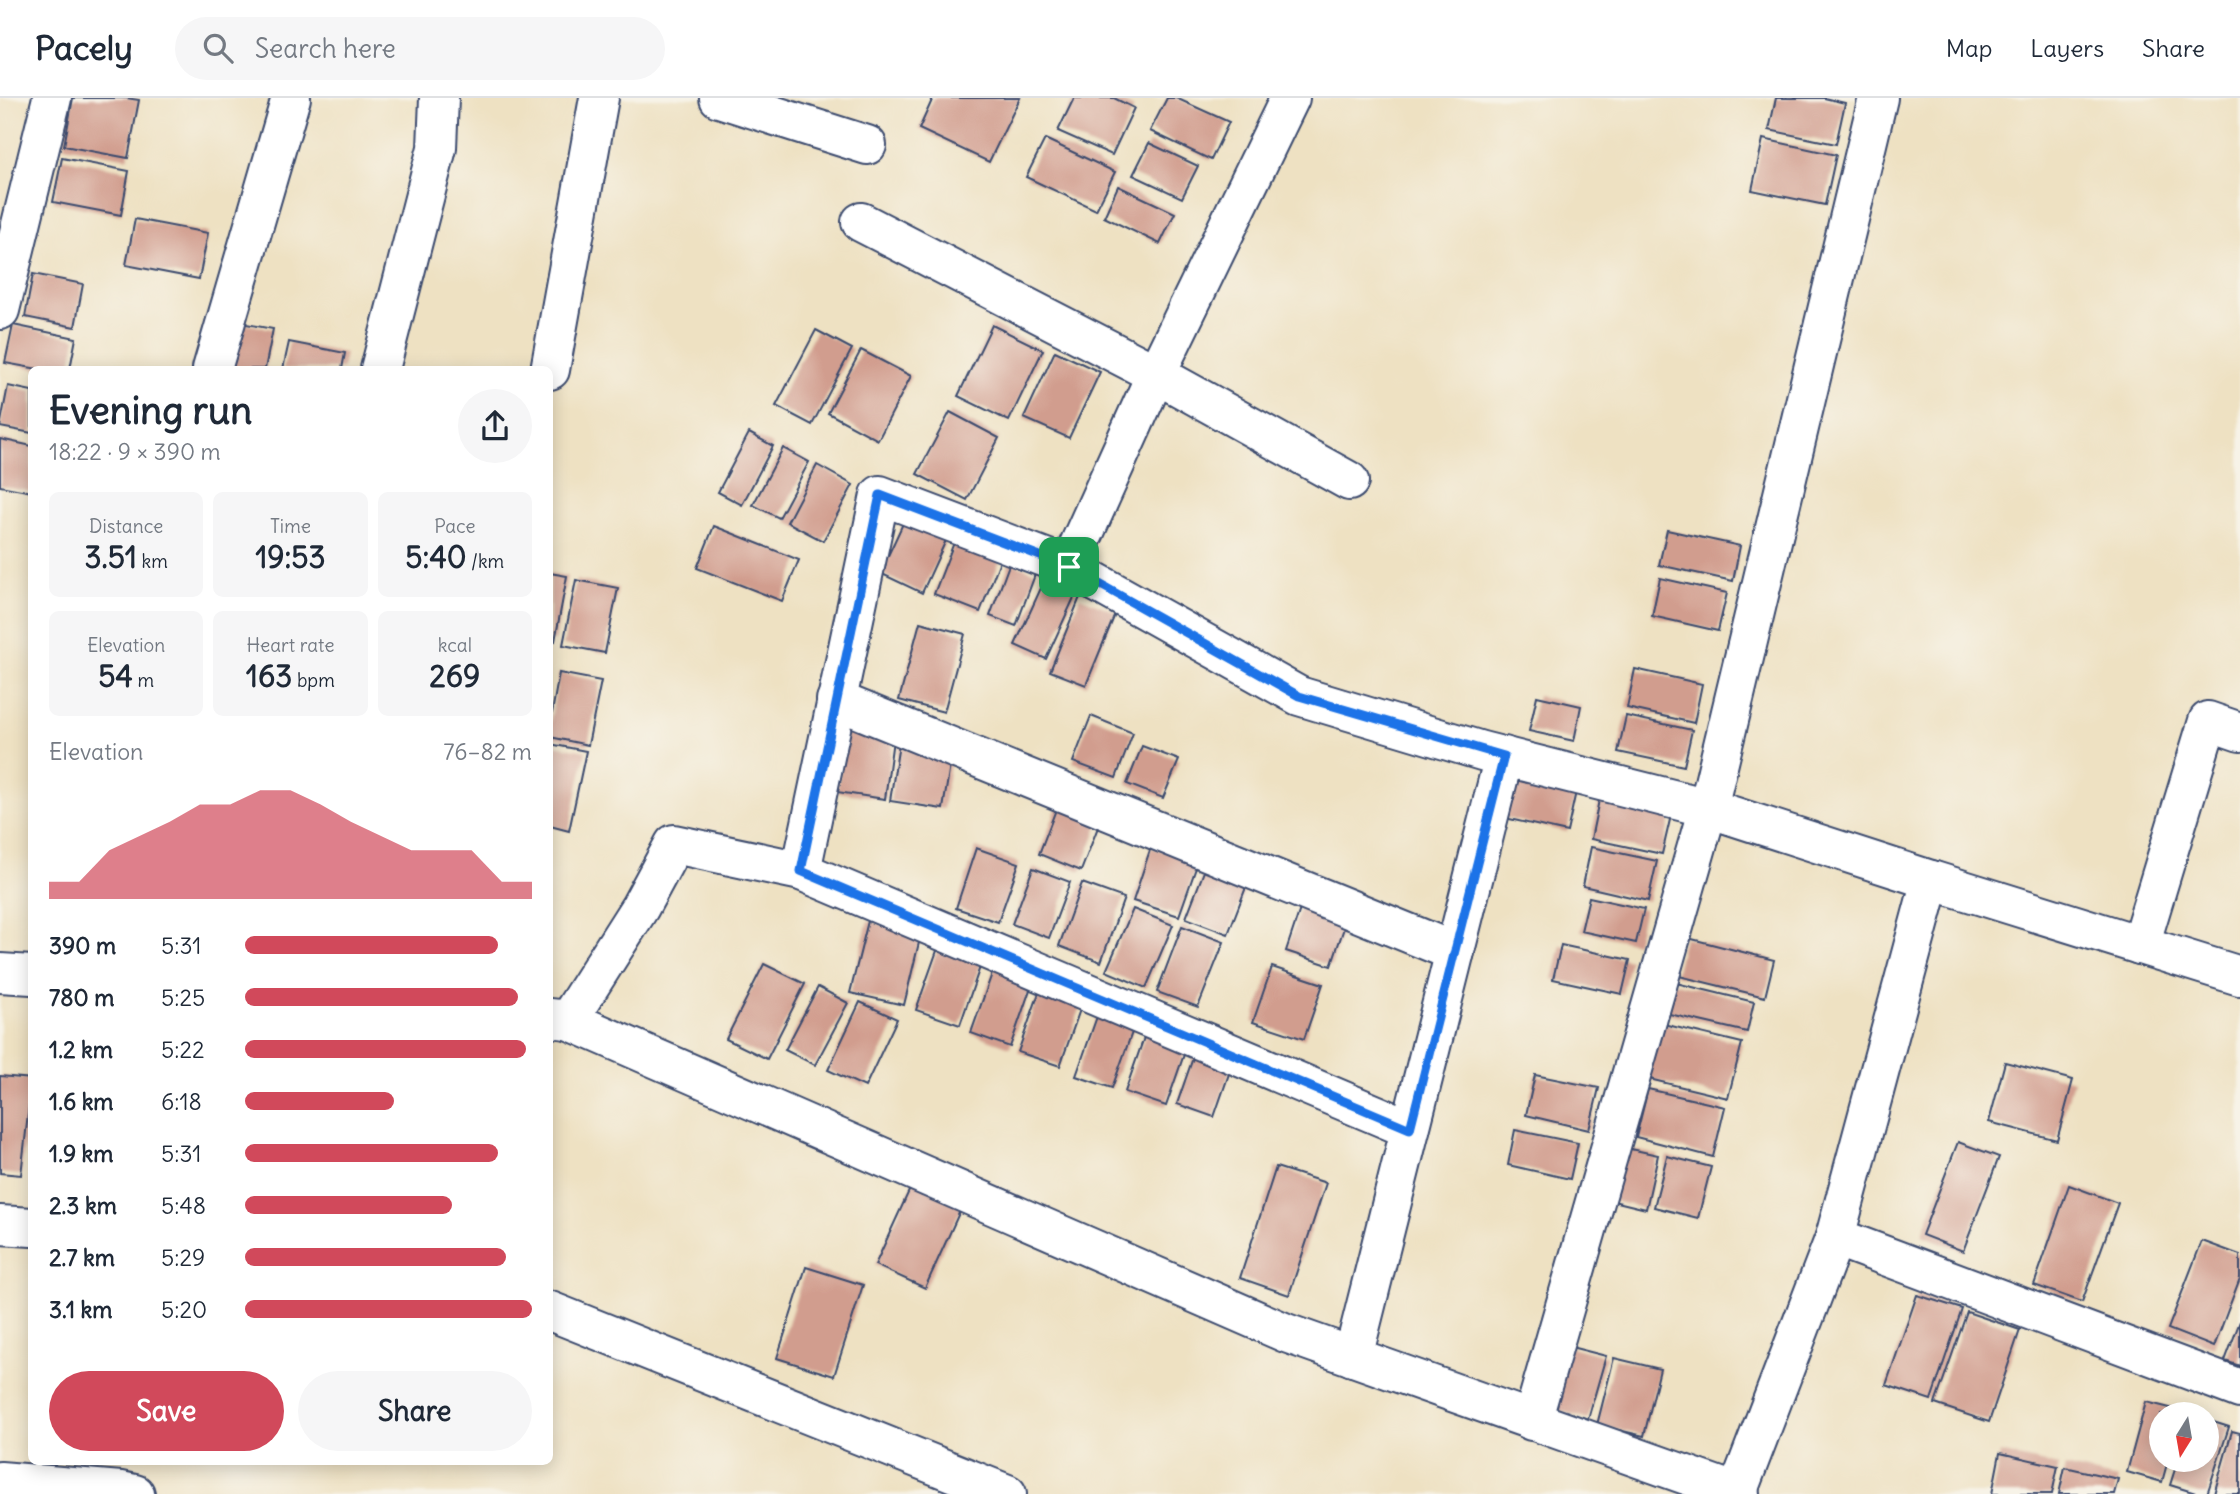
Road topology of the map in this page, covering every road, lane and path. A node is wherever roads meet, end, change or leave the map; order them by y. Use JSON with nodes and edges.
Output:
{"nodes":[{"id":1,"x":52,"y":98,"type":"edge"},
{"id":2,"x":291,"y":98,"type":"edge"},
{"id":3,"x":439,"y":98,"type":"edge"},
{"id":4,"x":599,"y":98,"type":"edge"},
{"id":5,"x":719,"y":98,"type":"edge"},
{"id":6,"x":1878,"y":98,"type":"edge"},
{"id":7,"x":1286,"y":99,"type":"edge"},
{"id":8,"x":867,"y":145,"type":"dead end"},
{"id":9,"x":861,"y":222,"type":"dead end"},
{"id":10,"x":0,"y":310,"type":"edge"},
{"id":11,"x":213,"y":366,"type":"edge"},
{"id":12,"x":381,"y":366,"type":"edge"},
{"id":13,"x":551,"y":366,"type":"edge"},
{"id":14,"x":1156,"y":374,"type":"junction"},
{"id":15,"x":1349,"y":481,"type":"dead end"},
{"id":16,"x":1069,"y":567,"type":"junction"},
{"id":17,"x":836,"y":700,"type":"junction"},
{"id":18,"x":2240,"y":732,"type":"edge"},
{"id":19,"x":1504,"y":756,"type":"junction"},
{"id":20,"x":1708,"y":808,"type":"junction"},
{"id":21,"x":801,"y":871,"type":"junction"},
{"id":22,"x":1931,"y":880,"type":"junction"},
{"id":23,"x":2140,"y":945,"type":"junction"},
{"id":24,"x":1455,"y":952,"type":"junction"},
{"id":25,"x":0,"y":973,"type":"edge"},
{"id":26,"x":28,"y":975,"type":"edge"},
{"id":27,"x":2240,"y":976,"type":"edge"},
{"id":28,"x":559,"y":1019,"type":"edge"},
{"id":29,"x":1410,"y":1129,"type":"junction"},
{"id":30,"x":0,"y":1225,"type":"edge"},
{"id":31,"x":28,"y":1227,"type":"edge"},
{"id":32,"x":1835,"y":1237,"type":"junction"},
{"id":33,"x":553,"y":1312,"type":"edge"},
{"id":34,"x":1353,"y":1357,"type":"junction"},
{"id":35,"x":2240,"y":1390,"type":"edge"},
{"id":36,"x":1532,"y":1421,"type":"junction"},
{"id":37,"x":0,"y":1481,"type":"edge"},
{"id":38,"x":1738,"y":1493,"type":"edge"},
{"id":39,"x":135,"y":1494,"type":"edge"},
{"id":40,"x":1007,"y":1494,"type":"edge"}],
"edges":[{"from":1,"to":10,"type":"street"},
{"from":2,"to":11,"type":"street"},
{"from":3,"to":12,"type":"street"},
{"from":4,"to":13,"type":"street"},
{"from":5,"to":8,"type":"street"},
{"from":6,"to":20,"type":"street"},
{"from":7,"to":14,"type":"street"},
{"from":9,"to":14,"type":"street"},
{"from":14,"to":15,"type":"street"},
{"from":14,"to":16,"type":"street"},
{"from":16,"to":17,"type":"street"},
{"from":16,"to":19,"type":"street"},
{"from":17,"to":21,"type":"street"},
{"from":17,"to":24,"type":"street"},
{"from":18,"to":23,"type":"street"},
{"from":19,"to":20,"type":"street"},
{"from":19,"to":24,"type":"street"},
{"from":20,"to":22,"type":"street"},
{"from":20,"to":36,"type":"street"},
{"from":21,"to":28,"type":"street"},
{"from":21,"to":29,"type":"street"},
{"from":22,"to":23,"type":"street"},
{"from":22,"to":32,"type":"street"},
{"from":23,"to":27,"type":"street"},
{"from":24,"to":29,"type":"street"},
{"from":25,"to":26,"type":"street"},
{"from":28,"to":34,"type":"street"},
{"from":29,"to":34,"type":"street"},
{"from":30,"to":31,"type":"street"},
{"from":32,"to":35,"type":"street"},
{"from":32,"to":38,"type":"street"},
{"from":33,"to":40,"type":"street"},
{"from":34,"to":36,"type":"street"},
{"from":36,"to":38,"type":"street"},
{"from":37,"to":39,"type":"street"}]}
